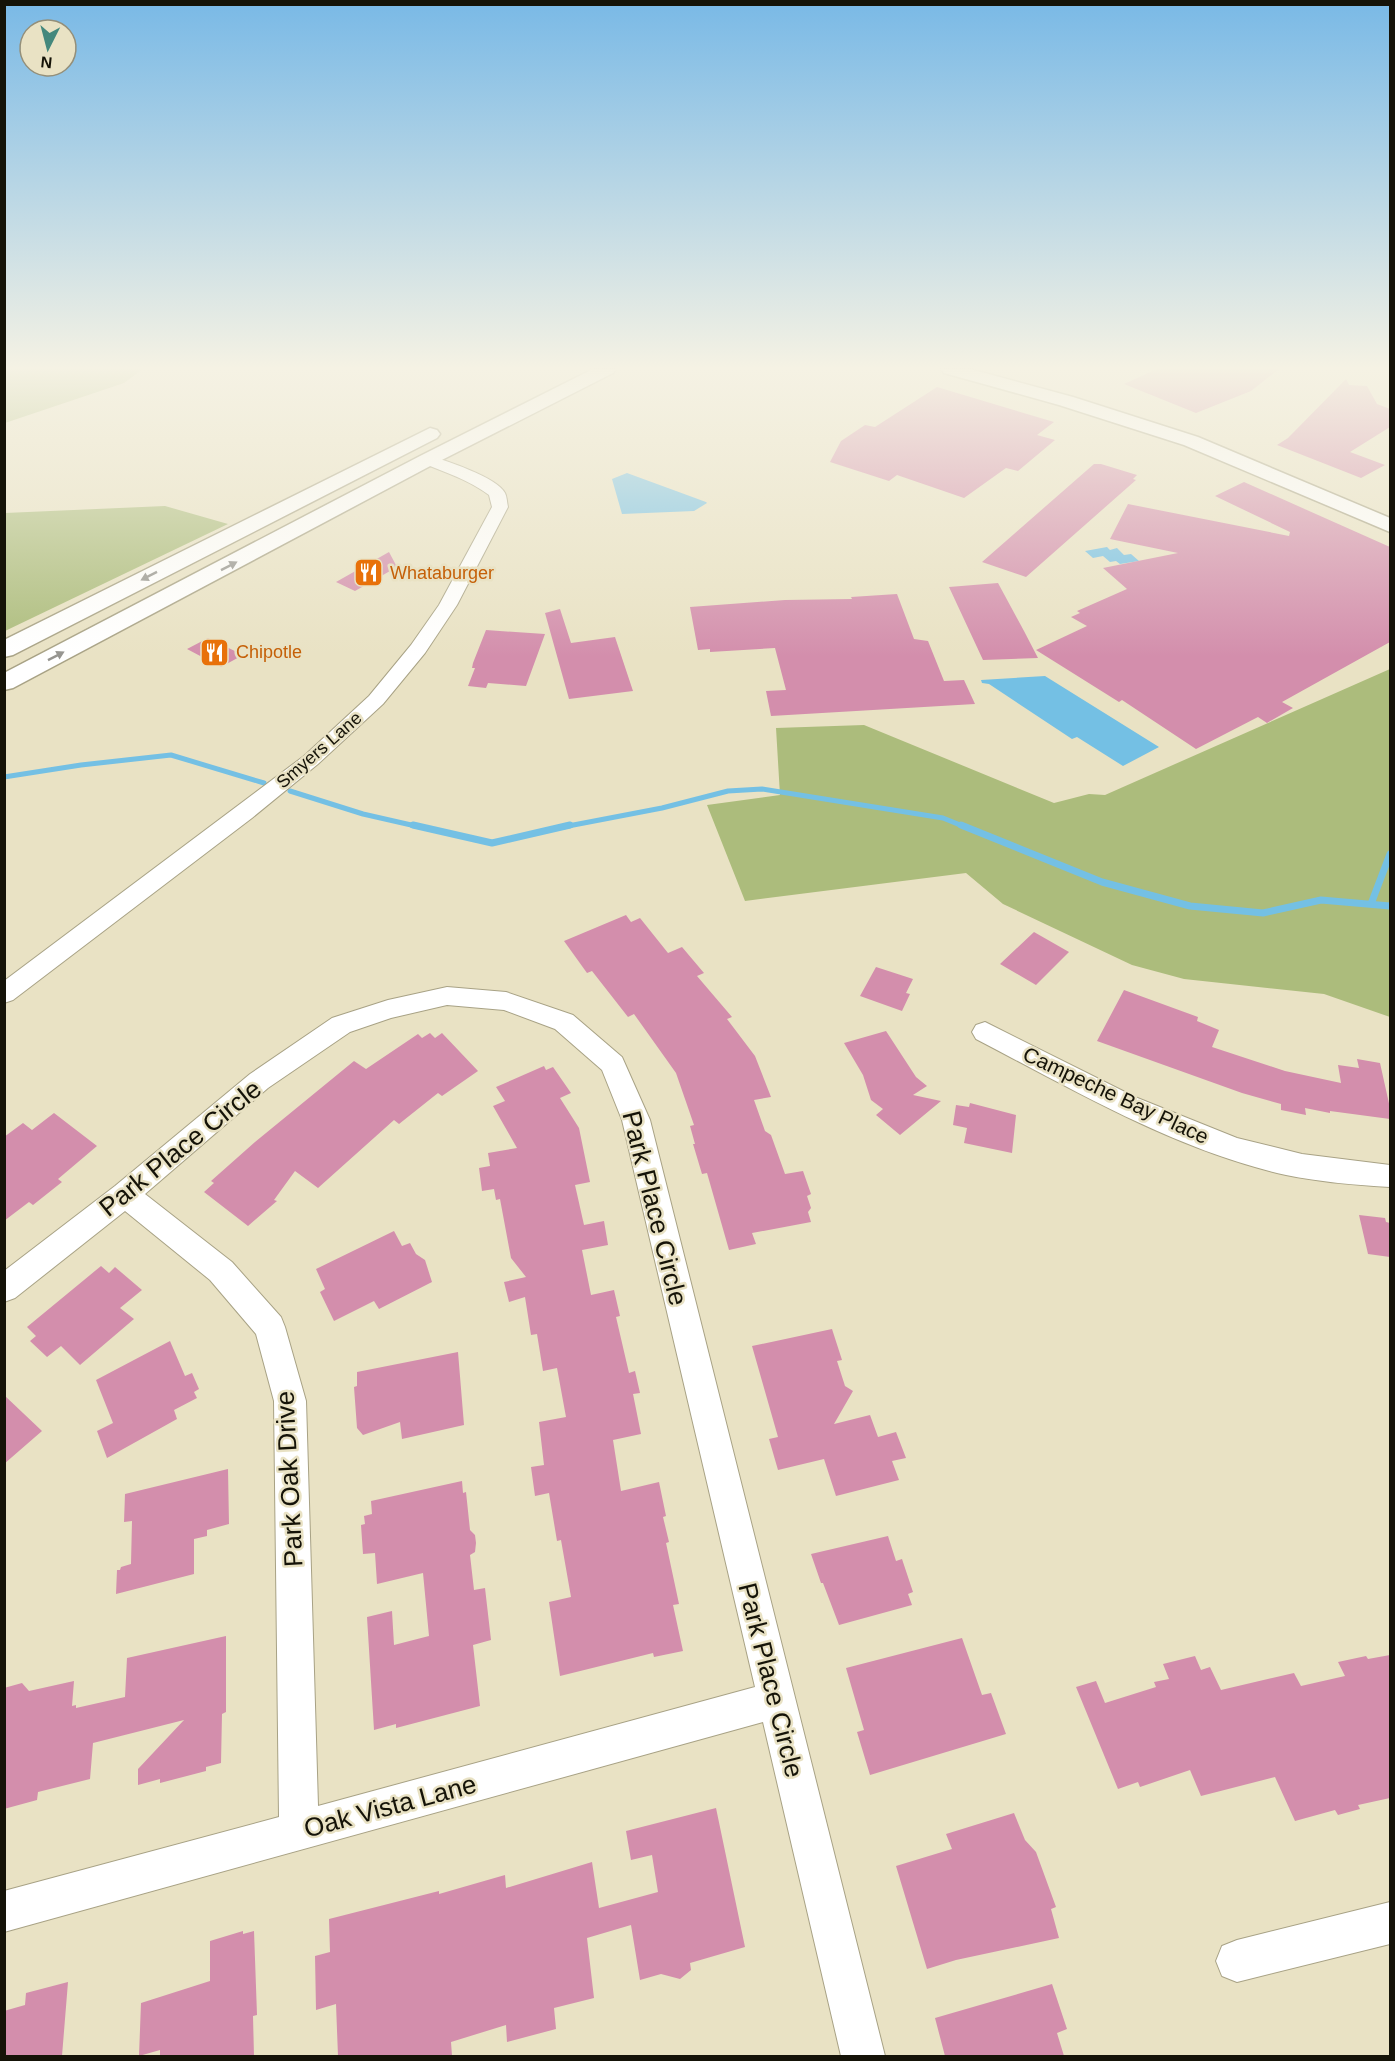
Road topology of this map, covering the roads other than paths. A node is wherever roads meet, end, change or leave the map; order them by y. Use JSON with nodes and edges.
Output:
{"nodes":[{"id":1,"x":368,"y":465,"type":"edge"},
{"id":2,"x":417,"y":465,"type":"edge"},
{"id":3,"x":440,"y":465,"type":"edge"},
{"id":4,"x":1248,"y":465,"type":"edge"},
{"id":5,"x":1280,"y":465,"type":"edge"},
{"id":6,"x":1390,"y":510,"type":"edge"},
{"id":7,"x":1390,"y":526,"type":"edge"},
{"id":8,"x":4,"y":650,"type":"edge"},
{"id":9,"x":4,"y":683,"type":"edge"},
{"id":10,"x":4,"y":994,"type":"edge"},
{"id":11,"x":985,"y":1032,"type":"dead end"},
{"id":12,"x":1390,"y":1176,"type":"edge"},
{"id":13,"x":125,"y":1194,"type":"junction"},
{"id":14,"x":4,"y":1289,"type":"edge"},
{"id":15,"x":776,"y":1700,"type":"junction"},
{"id":16,"x":299,"y":1831,"type":"junction"},
{"id":17,"x":4,"y":1912,"type":"edge"},
{"id":18,"x":1390,"y":1923,"type":"edge"},
{"id":19,"x":1237,"y":1961,"type":"dead end"},
{"id":20,"x":863,"y":2056,"type":"edge"}],
"edges":[{"from":1,"to":8,"type":"main road","one_way":true},
{"from":9,"to":2,"type":"main road","one_way":true},
{"from":3,"to":10,"type":"street","name":"Smyers Lane"},
{"from":4,"to":7,"type":"main road"},
{"from":5,"to":6,"type":"main road"},
{"from":11,"to":12,"type":"street","name":"Campeche Bay Place"},
{"from":13,"to":14,"type":"street","name":"Park Place Circle"},
{"from":13,"to":15,"type":"street","name":"Park Place Circle"},
{"from":13,"to":16,"type":"street","name":"Park Oak Drive"},
{"from":15,"to":16,"type":"street","name":"Oak Vista Lane"},
{"from":15,"to":20,"type":"street","name":"Park Place Circle"},
{"from":16,"to":17,"type":"street","name":"Oak Vista Lane"},
{"from":18,"to":19,"type":"street"}]}
